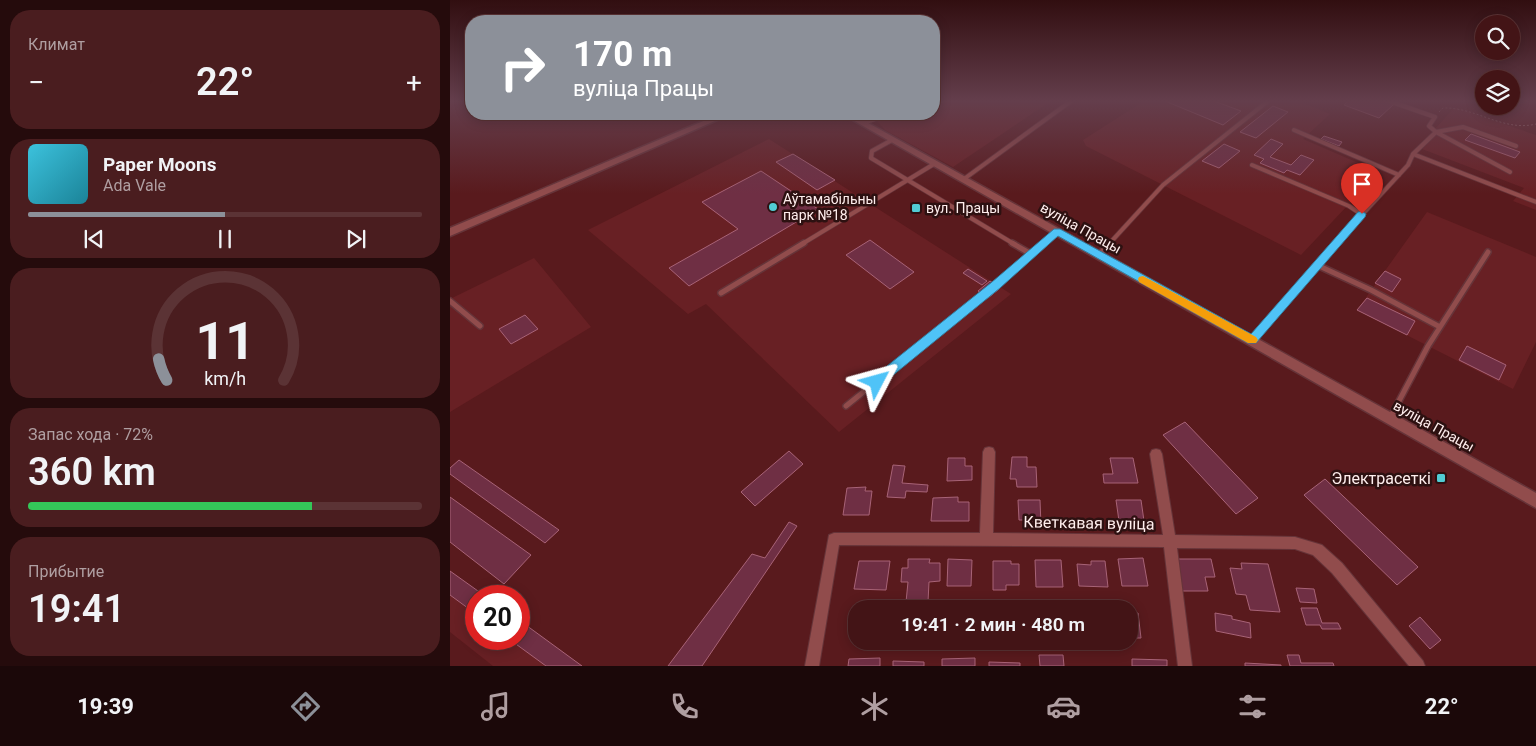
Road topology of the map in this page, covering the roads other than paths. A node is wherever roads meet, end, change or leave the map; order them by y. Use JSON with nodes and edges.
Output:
{"nodes":[{"id":1,"x":685,"y":132,"type":"edge"},
{"id":2,"x":878,"y":132,"type":"edge"},
{"id":3,"x":1029,"y":132,"type":"edge"},
{"id":4,"x":1229,"y":132,"type":"edge"},
{"id":5,"x":1298,"y":132,"type":"edge"},
{"id":6,"x":1436,"y":132,"type":"joint"},
{"id":7,"x":1475,"y":132,"type":"edge"},
{"id":8,"x":892,"y":140,"type":"junction"},
{"id":9,"x":1516,"y":146,"type":"dead end"},
{"id":10,"x":1413,"y":154,"type":"junction"},
{"id":11,"x":934,"y":164,"type":"junction"},
{"id":12,"x":1252,"y":165,"type":"dead end"},
{"id":13,"x":1510,"y":172,"type":"dead end"},
{"id":14,"x":1399,"y":175,"type":"junction"},
{"id":15,"x":964,"y":179,"type":"junction"},
{"id":16,"x":908,"y":180,"type":"junction"},
{"id":17,"x":1536,"y":202,"type":"edge"},
{"id":18,"x":1362,"y":214,"type":"junction"},
{"id":19,"x":450,"y":232,"type":"edge"},
{"id":20,"x":1057,"y":232,"type":"junction"},
{"id":21,"x":1488,"y":252,"type":"dead end"},
{"id":22,"x":1031,"y":254,"type":"junction"},
{"id":23,"x":1099,"y":255,"type":"junction"},
{"id":24,"x":1317,"y":265,"type":"junction"},
{"id":25,"x":721,"y":293,"type":"dead end"},
{"id":26,"x":450,"y":301,"type":"edge"},
{"id":27,"x":480,"y":326,"type":"dead end"},
{"id":28,"x":1440,"y":326,"type":"junction"},
{"id":29,"x":1252,"y":340,"type":"junction"},
{"id":30,"x":846,"y":406,"type":"dead end"},
{"id":31,"x":1389,"y":419,"type":"junction"},
{"id":32,"x":989,"y":452,"type":"dead end"},
{"id":33,"x":1156,"y":454,"type":"dead end"},
{"id":34,"x":1536,"y":501,"type":"edge"},
{"id":35,"x":986,"y":539,"type":"junction"},
{"id":36,"x":1170,"y":541,"type":"junction"},
{"id":37,"x":812,"y":666,"type":"edge"},
{"id":38,"x":1185,"y":666,"type":"edge"},
{"id":39,"x":1418,"y":666,"type":"edge"}],
"edges":[{"from":1,"to":19,"type":"street"},
{"from":2,"to":8,"type":"street","name":"вуліца Працы"},
{"from":3,"to":15,"type":"lane"},
{"from":4,"to":23,"type":"lane"},
{"from":5,"to":14,"type":"lane"},
{"from":6,"to":10,"type":"lane"},
{"from":6,"to":13,"type":"lane"},
{"from":7,"to":9,"type":"lane"},
{"from":8,"to":11,"type":"street","name":"вуліца Працы"},
{"from":8,"to":16,"type":"lane"},
{"from":10,"to":14,"type":"lane"},
{"from":10,"to":17,"type":"lane"},
{"from":11,"to":15,"type":"street","name":"вуліца Працы"},
{"from":11,"to":16,"type":"lane"},
{"from":12,"to":18,"type":"lane"},
{"from":14,"to":18,"type":"lane"},
{"from":15,"to":20,"type":"street","name":"вуліца Працы"},
{"from":16,"to":22,"type":"lane"},
{"from":16,"to":25,"type":"lane"},
{"from":18,"to":24,"type":"lane"},
{"from":20,"to":22,"type":"lane"},
{"from":20,"to":23,"type":"street","name":"вуліца Працы"},
{"from":21,"to":28,"type":"lane"},
{"from":22,"to":30,"type":"lane"},
{"from":23,"to":29,"type":"street","name":"вуліца Працы"},
{"from":24,"to":28,"type":"lane"},
{"from":24,"to":29,"type":"lane"},
{"from":26,"to":27,"type":"lane"},
{"from":28,"to":31,"type":"lane"},
{"from":29,"to":31,"type":"street","name":"вуліца Працы"},
{"from":31,"to":34,"type":"street","name":"вуліца Працы"},
{"from":32,"to":35,"type":"street"},
{"from":33,"to":36,"type":"street"},
{"from":35,"to":36,"type":"street","name":"Кветкавая вуліца"},
{"from":35,"to":37,"type":"street","name":"Кветкавая вуліца"},
{"from":36,"to":38,"type":"street"},
{"from":36,"to":39,"type":"street","name":"Кветкавая вуліца"}]}
